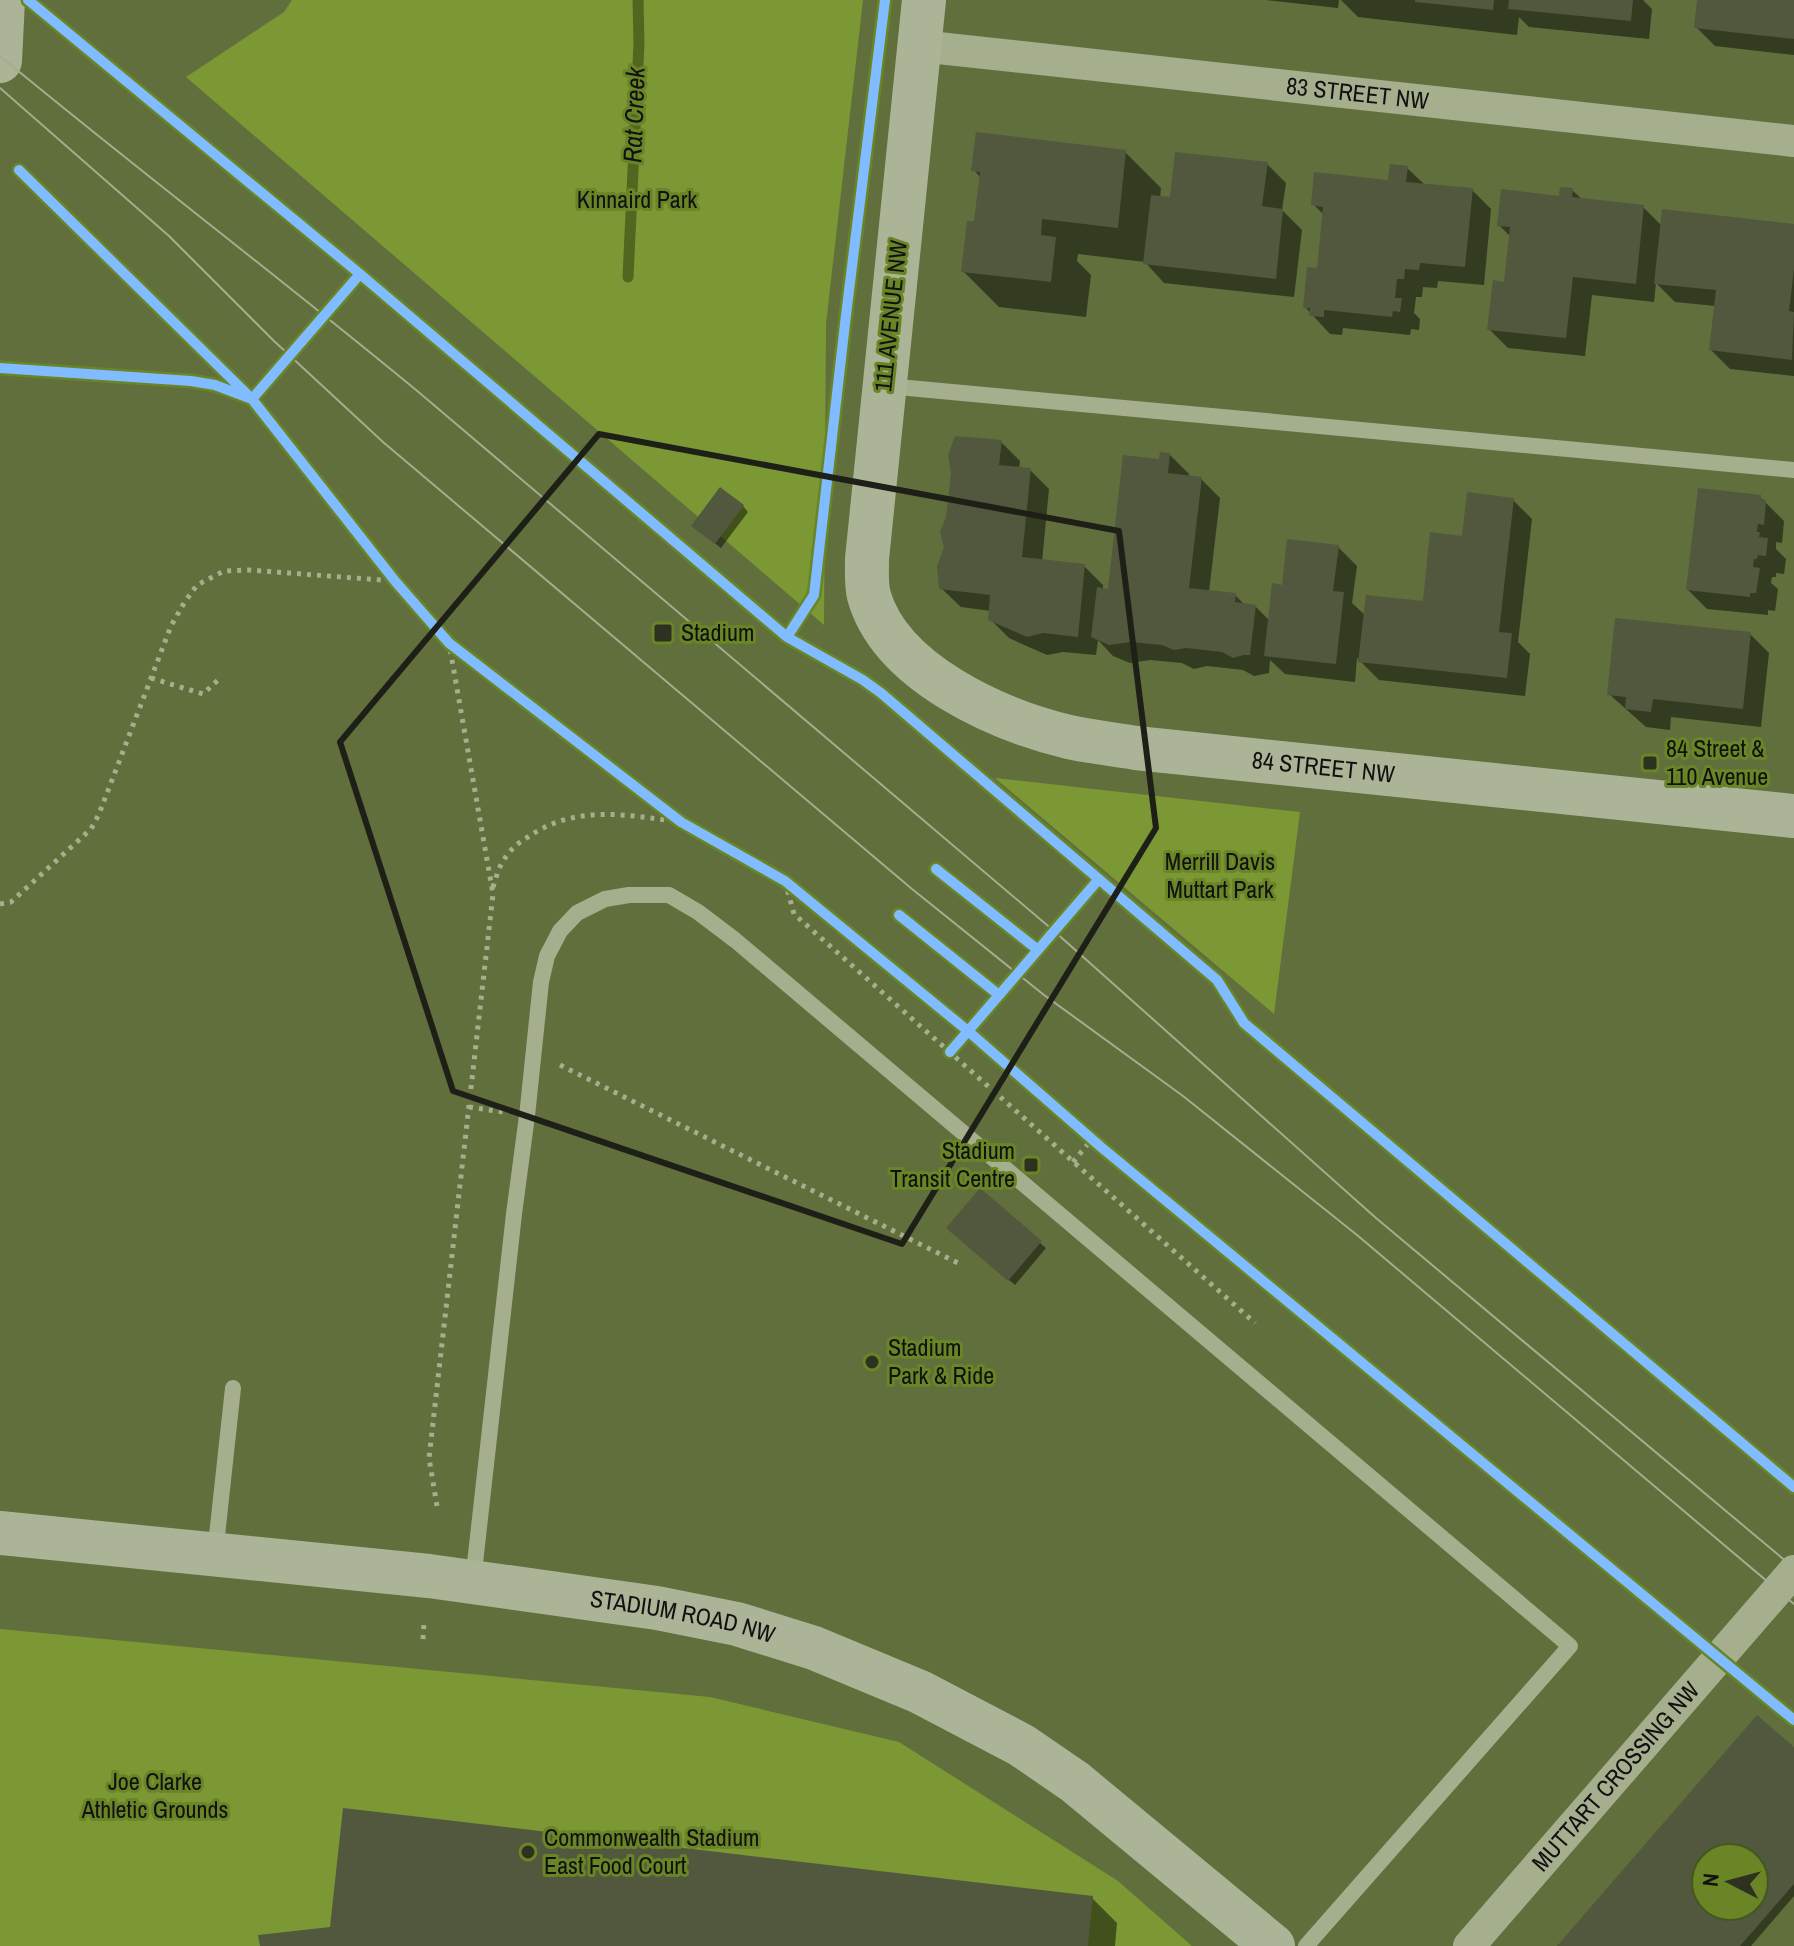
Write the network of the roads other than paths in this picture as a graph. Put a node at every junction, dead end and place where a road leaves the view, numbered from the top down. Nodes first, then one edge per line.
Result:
1 (3, 0) edge
2 (924, 0) edge
3 (920, 46) junction
4 (0, 61) edge
5 (1794, 141) edge
6 (884, 386) junction
7 (1794, 470) edge
8 (884, 630) joint
9 (1794, 816) edge
10 (233, 1388) dead end
11 (0, 1533) edge
12 (215, 1555) junction
13 (1794, 1571) edge
14 (473, 1582) junction
15 (1273, 1946) edge
16 (1306, 1946) edge
17 (1469, 1946) edge

1 - 4 street
2 - 3 street, 111 AVENUE NW
3 - 5 street, 83 STREET NW
3 - 6 street, 111 AVENUE NW
6 - 7 lane
6 - 8 street, 111 AVENUE NW
8 - 9 street, 84 STREET NW
10 - 12 lane
11 - 12 street, STADIUM ROAD NW
12 - 14 street, STADIUM ROAD NW
13 - 17 street, MUTTART CROSSING NW
14 - 15 street, STADIUM ROAD NW
14 - 16 lane

